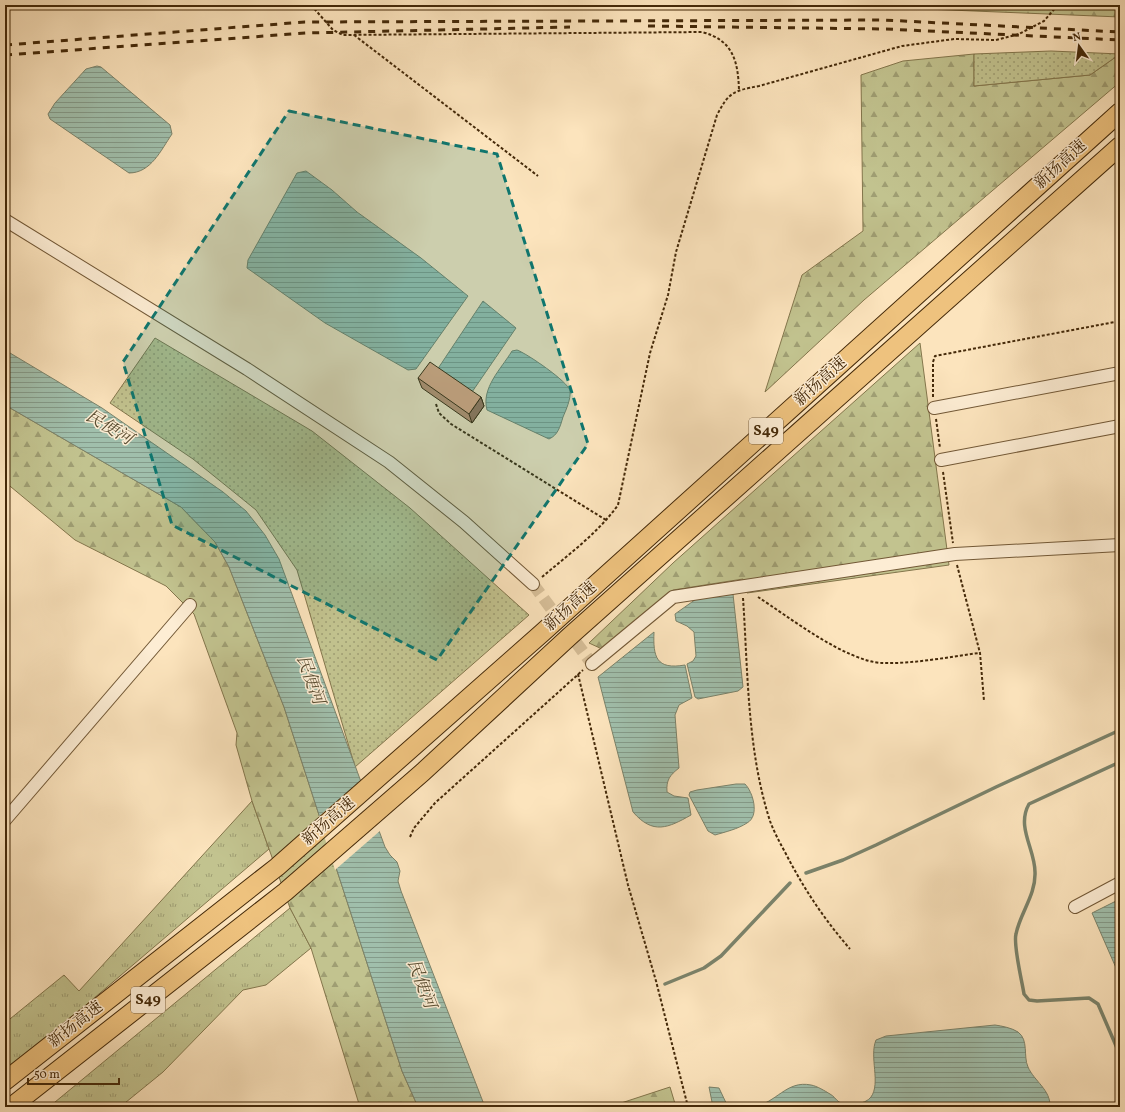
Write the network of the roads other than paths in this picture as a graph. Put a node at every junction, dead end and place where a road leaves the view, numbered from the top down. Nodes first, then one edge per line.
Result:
1 (1120, 112) edge
2 (1120, 146) edge
3 (5, 220) edge
4 (1120, 373) edge
5 (934, 408) dead end
6 (1120, 426) edge
7 (941, 460) dead end
8 (1120, 545) edge
9 (533, 584) tunnel mouth
10 (190, 606) dead end
11 (592, 664) road end
12 (5, 820) edge
13 (1120, 883) edge
14 (1075, 907) dead end
15 (5, 1081) edge
16 (11, 1107) edge

1 - 15 highway, 新扬高速 / S49
2 - 16 highway, 新扬高速 / S49
3 - 9 street
4 - 5 street
6 - 7 street
8 - 11 street
10 - 12 street
13 - 14 street

